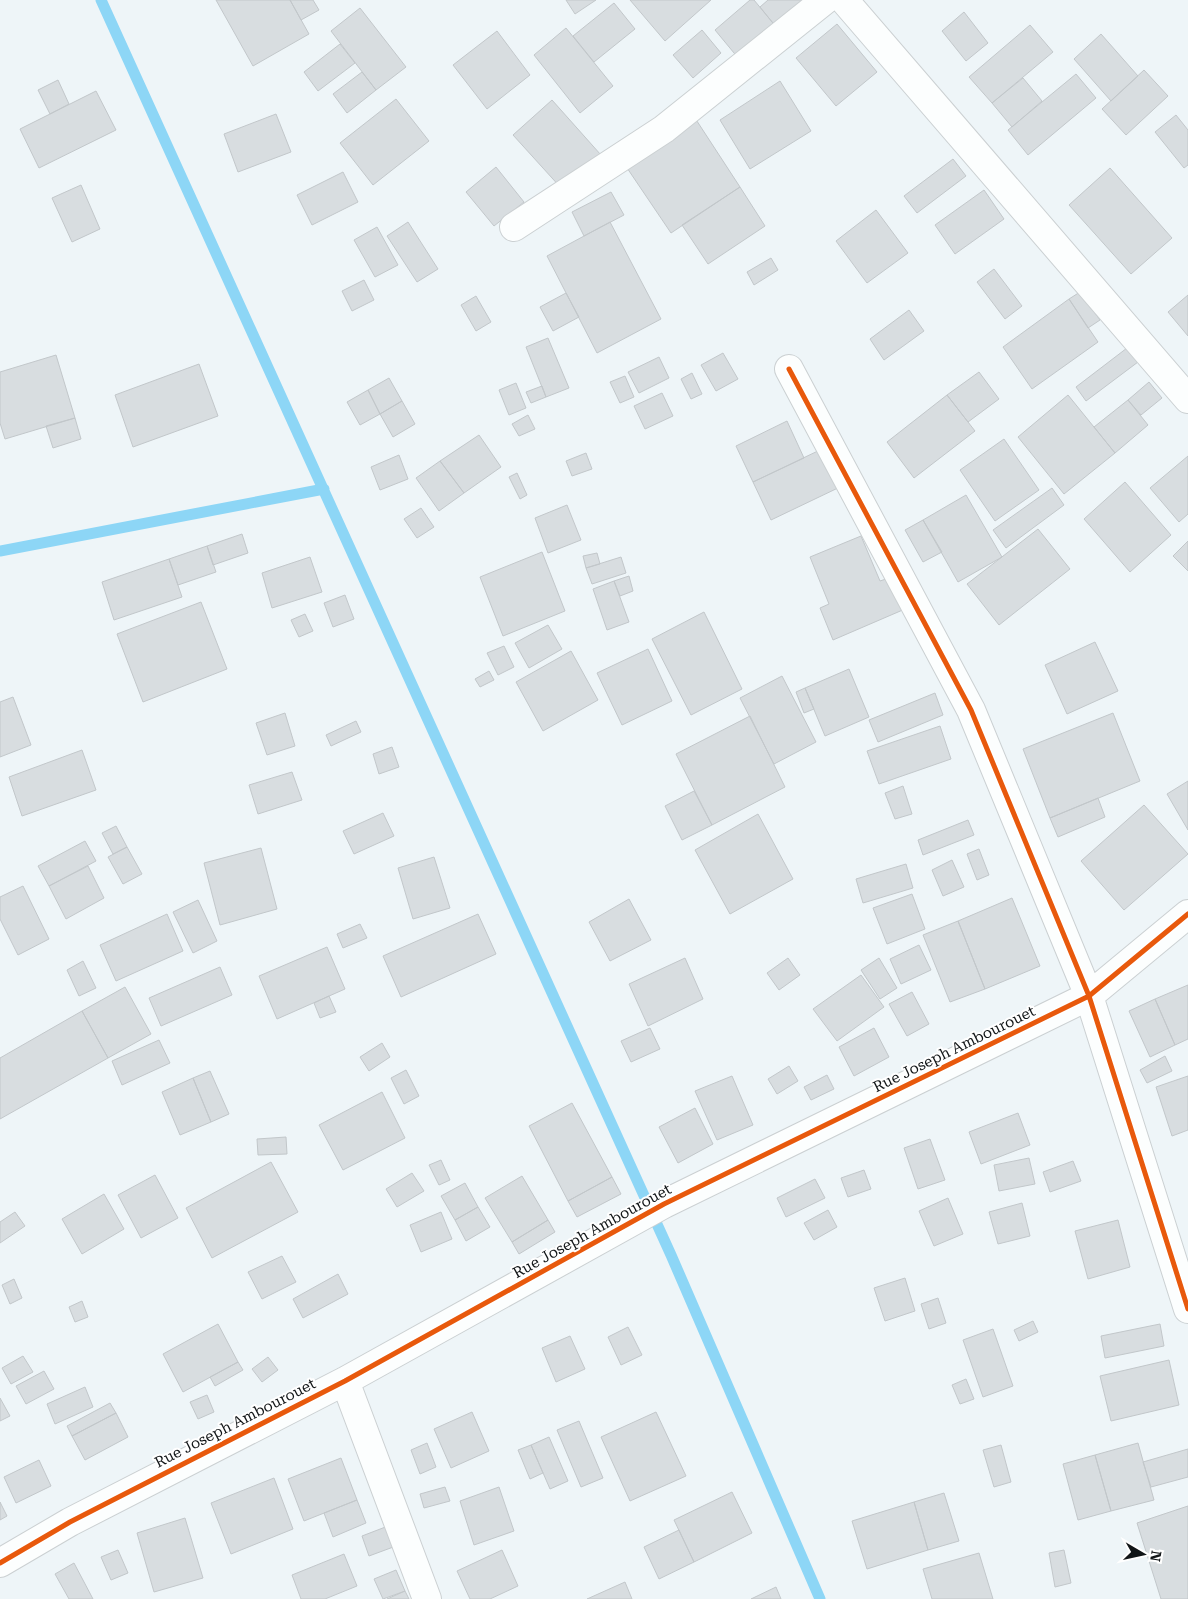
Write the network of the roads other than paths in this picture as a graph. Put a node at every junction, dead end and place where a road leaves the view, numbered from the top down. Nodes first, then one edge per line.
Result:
1 (825, 0) edge
2 (844, 0) edge
3 (514, 227) dead end
4 (789, 369) dead end
5 (1188, 399) edge
6 (1188, 914) edge
7 (1089, 996) junction
8 (1188, 1309) edge
9 (345, 1381) junction
10 (0, 1563) edge
11 (427, 1599) edge

1 - 3 street
2 - 5 street
4 - 7 street
6 - 7 street, Rue Joseph Ambourouet
7 - 8 street
7 - 9 street, Rue Joseph Ambourouet
9 - 10 street, Rue Joseph Ambourouet
9 - 11 street

